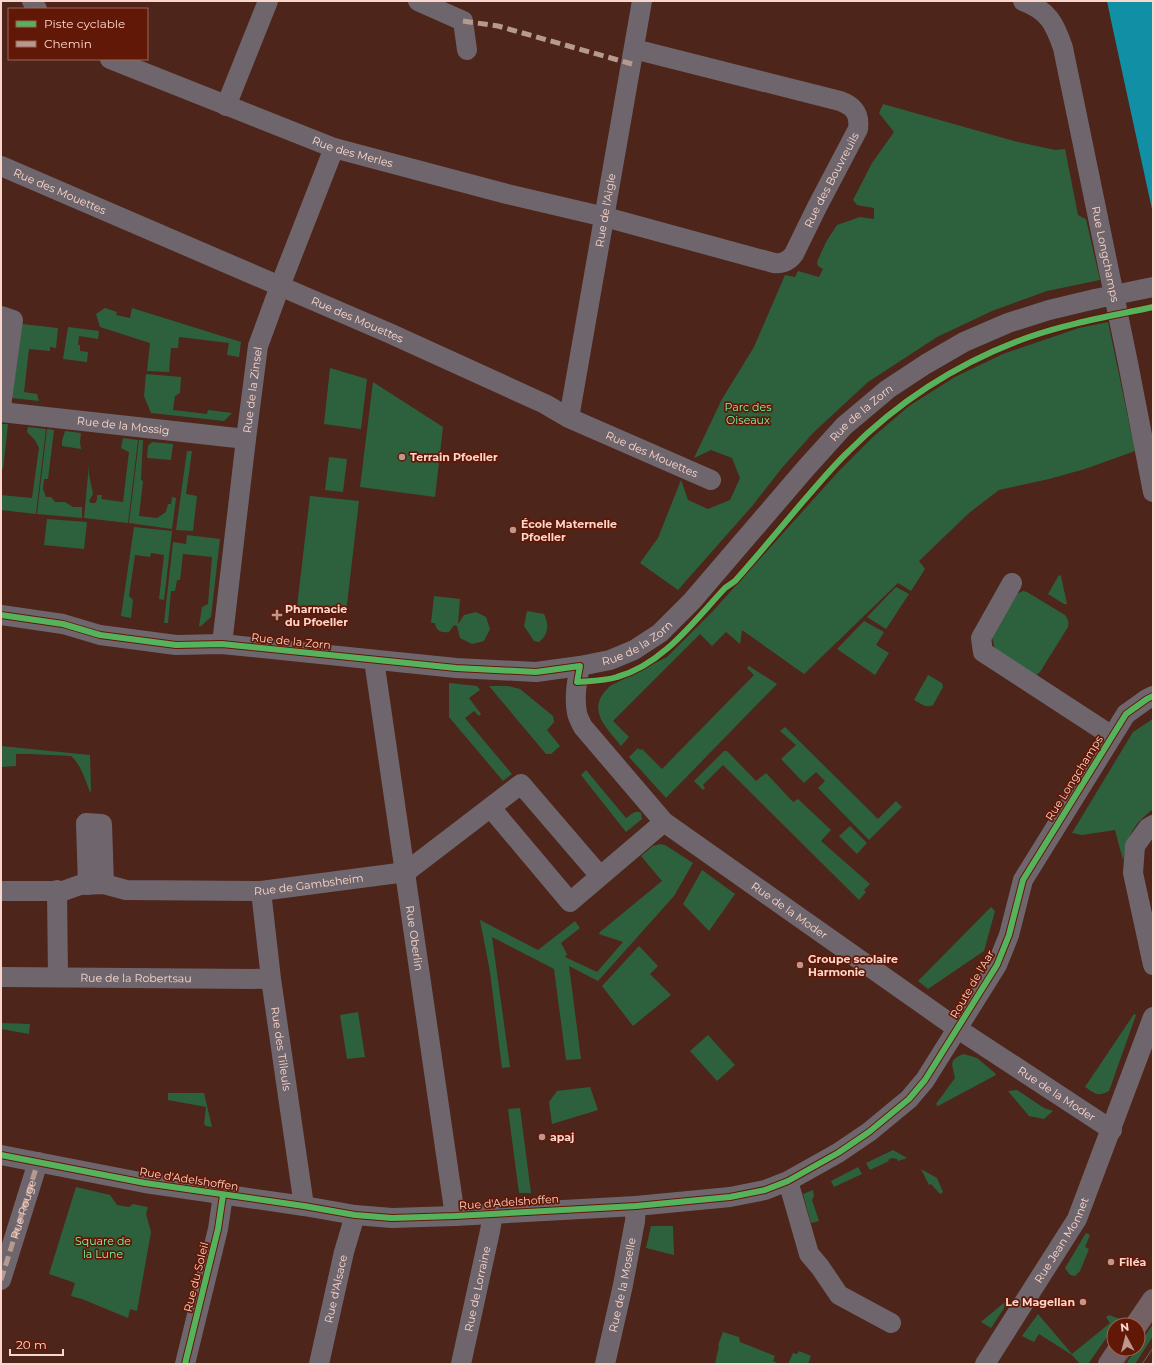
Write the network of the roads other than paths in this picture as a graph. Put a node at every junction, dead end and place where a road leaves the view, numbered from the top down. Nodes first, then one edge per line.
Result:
1 (268, 1) edge
2 (418, 1) edge
3 (642, 1) edge
4 (1023, 1) edge
5 (634, 49) junction
6 (467, 50) dead end
7 (112, 60) edge
8 (226, 106) junction
9 (334, 148) junction
10 (1, 166) edge
11 (605, 217) junction
12 (280, 286) junction
13 (1153, 287) edge
14 (1, 316) edge
15 (1, 407) edge
16 (1, 412) edge
17 (569, 418) junction
18 (246, 439) junction
19 (711, 480) dead end
20 (1153, 492) edge
21 (1012, 583) dead end
22 (1, 615) edge
23 (222, 644) junction
24 (374, 660) junction
25 (580, 666) junction
26 (1153, 696) edge
27 (1112, 736) junction
28 (491, 808) junction
29 (664, 822) junction
30 (1153, 825) edge
31 (406, 872) junction
32 (600, 876) junction
33 (1023, 880) joint
34 (57, 890) junction
35 (1, 891) edge
36 (261, 891) junction
37 (1153, 965) edge
38 (1, 977) edge
39 (58, 977) junction
40 (271, 980) junction
41 (1153, 1016) edge
42 (958, 1029) junction
43 (1112, 1130) junction
44 (1, 1155) edge
45 (38, 1162) junction
46 (788, 1181) junction
47 (223, 1195) junction
48 (304, 1206) junction
49 (636, 1206) junction
50 (493, 1213) junction
51 (355, 1215) junction
52 (455, 1216) junction
53 (1, 1280) edge
54 (1153, 1300) edge
55 (1141, 1317) edge
56 (892, 1322) dead end
57 (185, 1364) edge
58 (319, 1364) edge
59 (461, 1364) edge
60 (605, 1364) edge
61 (985, 1364) edge

1 - 8 street
2 - 6 street
3 - 5 street, Rue de l'Aigle
4 - 20 street, Rue Longchamps
5 - 11 street, Rue de l'Aigle
5 - 11 street, Rue des Bouvreuils
7 - 8 street, Rue des Merles
8 - 9 street, Rue des Merles
9 - 11 street, Rue des Merles
9 - 12 street, Rue de la Zinsel
10 - 12 street, Rue des Mouettes
11 - 17 street, Rue de l'Aigle
12 - 17 street, Rue des Mouettes
12 - 18 street, Rue de la Zinsel
13 - 25 street, Rue de la Zorn, bridge
14 - 15 street
16 - 18 street, Rue de la Mossig
17 - 19 street, Rue des Mouettes
18 - 23 street, Rue de la Zinsel
21 - 27 street, Rue Longchamps
22 - 23 street, Rue de la Zorn
23 - 24 street, Rue de la Zorn
24 - 25 street, Rue de la Zorn
24 - 31 street, Rue Oberlin
25 - 29 street, Rue de la Moder
26 - 27 street, Rue Longchamps
27 - 33 street, Rue Longchamps
28 - 31 street, Rue de Gambsheim
28 - 32 street, Rue de Gambsheim
28 - 32 street
29 - 32 street
29 - 42 street, Rue de la Moder
30 - 37 street
31 - 36 street, Rue de Gambsheim
31 - 52 street, Rue Oberlin
33 - 42 street, Route de l'Aar
34 - 35 street, Rue de Gambsheim
34 - 36 street, Rue de Gambsheim
34 - 39 street
36 - 40 street, Rue des Tilleuls
38 - 39 street, Rue de la Robertsau
39 - 40 street, Rue de la Robertsau
40 - 48 street, Rue des Tilleuls
41 - 43 street, Rue Jean Monnet
42 - 43 street, Rue de la Moder
42 - 46 street, Rue d'Adelshoffen
43 - 61 street, Rue Jean Monnet
44 - 45 street, Rue d'Adelshoffen
45 - 47 street, Rue d'Adelshoffen
45 - 53 street, Rue Rouge
46 - 49 street, Rue d'Adelshoffen
46 - 56 street
47 - 48 street, Rue d'Adelshoffen
47 - 57 street, Rue du Soleil
48 - 51 street, Rue d'Adelshoffen
49 - 50 street, Rue d'Adelshoffen
49 - 60 street, Rue de la Moselle
50 - 52 street, Rue d'Adelshoffen
50 - 59 street, Rue de Lorraine
51 - 52 street, Rue d'Adelshoffen
51 - 58 street, Rue d'Alsace
54 - 55 main road

